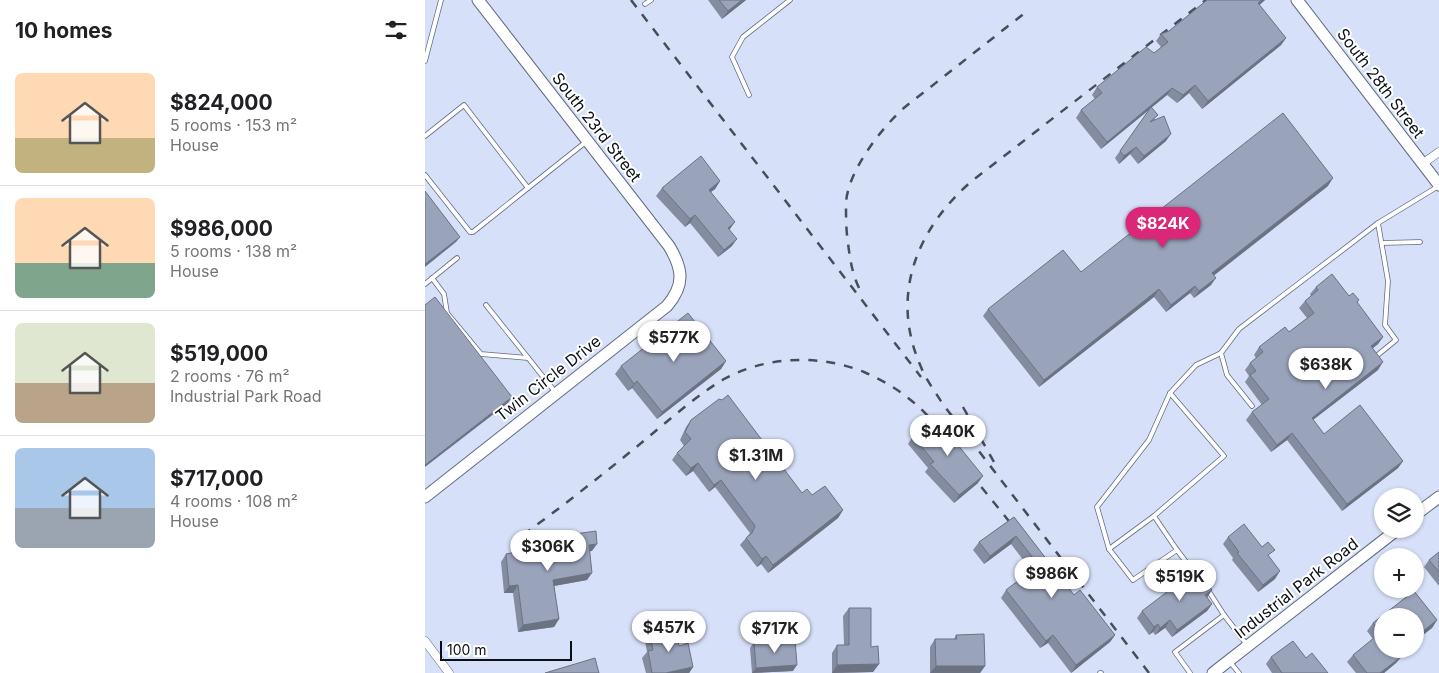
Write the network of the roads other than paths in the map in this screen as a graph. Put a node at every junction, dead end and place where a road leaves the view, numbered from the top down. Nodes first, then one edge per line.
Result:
1 (441, 0) edge
2 (478, 0) edge
3 (651, 0) edge
4 (790, 0) edge
5 (1297, 0) edge
6 (645, 4) dead end
7 (425, 62) edge
8 (749, 95) dead end
9 (425, 136) edge
10 (587, 141) junction
11 (1439, 152) edge
12 (1422, 164) junction
13 (425, 175) edge
14 (1439, 186) edge
15 (528, 188) junction
16 (1379, 223) junction
17 (1420, 242) dead end
18 (1382, 243) junction
19 (457, 258) dead end
20 (432, 278) junction
21 (680, 278) joint
22 (425, 284) edge
23 (486, 305) dead end
24 (1221, 353) junction
25 (529, 358) junction
26 (1374, 358) edge
27 (556, 393) junction
28 (1170, 393) junction
29 (1252, 406) dead end
30 (425, 497) edge
31 (1439, 497) edge
32 (1424, 508) edge
33 (1154, 516) junction
34 (1386, 538) edge
35 (1109, 549) junction
36 (1177, 550) junction
37 (1199, 579) edge
38 (1205, 586) edge
39 (1224, 615) junction
40 (425, 641) edge
41 (1247, 646) junction
42 (1229, 661) junction
43 (449, 673) edge
44 (1190, 673) edge
45 (1213, 673) edge
46 (1239, 673) edge

1 - 7 lane
2 - 10 street, South 23rd Street
3 - 6 lane
4 - 8 lane
5 - 12 street, South 28th Street
9 - 15 lane
10 - 15 lane
10 - 21 street, South 23rd Street
11 - 12 street
12 - 14 street, South 28th Street
13 - 15 lane
14 - 16 lane
16 - 18 lane
16 - 24 lane
17 - 18 lane
18 - 26 lane
19 - 20 lane
20 - 22 lane
20 - 25 lane
21 - 27 street, Twin Circle Drive
23 - 25 lane
24 - 28 lane
24 - 29 lane
25 - 27 lane
27 - 30 street, Twin Circle Drive
28 - 33 lane
28 - 35 lane
31 - 32 street
33 - 35 lane
33 - 36 lane
34 - 41 street, Industrial Park Road
35 - 36 lane
36 - 37 lane
38 - 39 lane
39 - 41 lane
39 - 44 lane
40 - 43 street
41 - 42 street, Industrial Park Road
42 - 45 street, Industrial Park Road
42 - 46 lane

